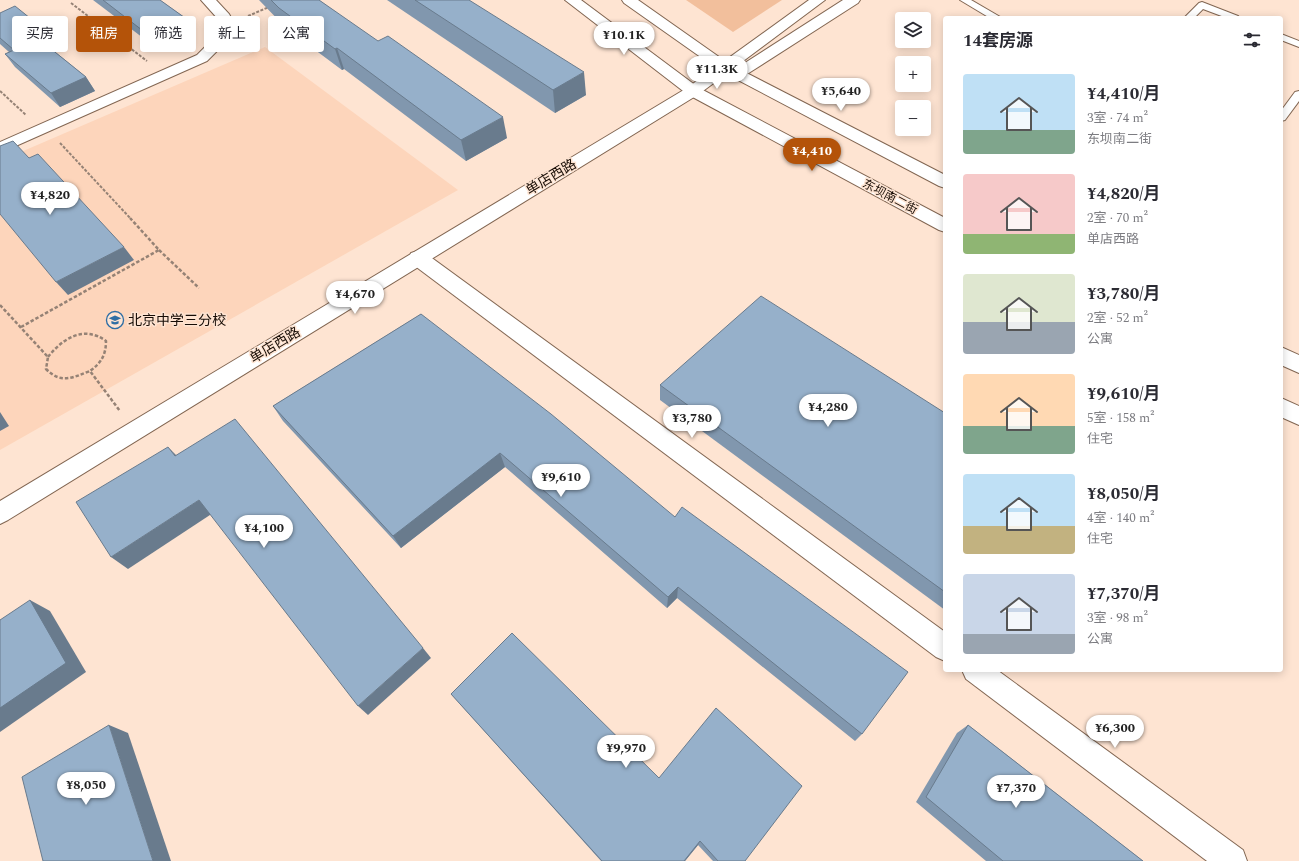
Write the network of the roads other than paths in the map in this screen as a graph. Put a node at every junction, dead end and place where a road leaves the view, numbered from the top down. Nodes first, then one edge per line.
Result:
1 (208, 0) edge
2 (572, 0) edge
3 (629, 0) edge
4 (818, 0) edge
5 (853, 0) edge
6 (964, 0) edge
7 (992, 16) edge
8 (1191, 16) edge
9 (1230, 16) edge
10 (1283, 38) edge
11 (1299, 44) edge
12 (731, 70) junction
13 (693, 91) junction
14 (1299, 94) edge
15 (1283, 115) edge
16 (0, 148) edge
17 (943, 181) edge
18 (943, 225) edge
19 (418, 258) junction
20 (1283, 357) edge
21 (1299, 365) edge
22 (1283, 407) edge
23 (1299, 416) edge
24 (0, 513) edge
25 (943, 647) edge
26 (978, 672) edge
27 (1232, 861) edge

1 - 16 street
2 - 13 street, 东坝南二街
3 - 12 street
4 - 12 street, 单店西路
5 - 12 street, 单店西路
6 - 7 lane
8 - 9 lane
10 - 11 lane
12 - 13 street, 单店西路
12 - 17 street
13 - 18 street, 东坝南二街
13 - 19 street, 单店西路
14 - 15 lane
19 - 24 street, 单店西路
19 - 25 street
20 - 21 street
22 - 23 street
26 - 27 street

